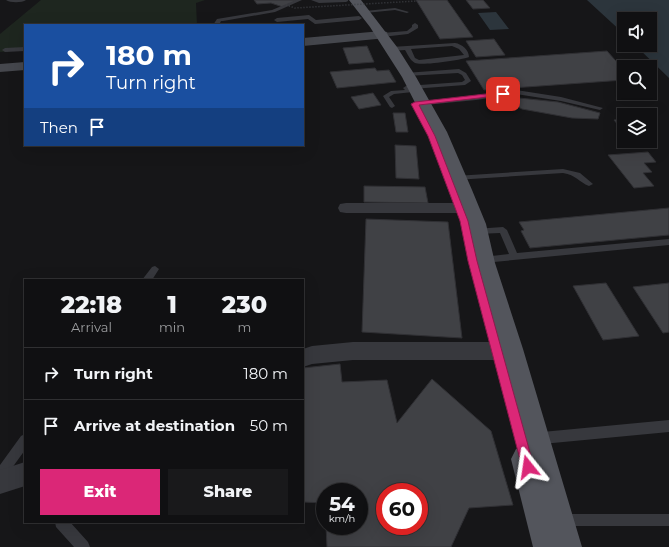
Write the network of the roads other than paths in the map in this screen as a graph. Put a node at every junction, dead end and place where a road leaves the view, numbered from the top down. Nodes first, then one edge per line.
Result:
1 (8, 0) edge
2 (24, 0) edge
3 (300, 0) edge
4 (313, 0) edge
5 (349, 0) edge
6 (407, 12) dead end
7 (362, 15) junction
8 (277, 20) dead end
9 (217, 24) edge
10 (415, 25) dead end
11 (377, 35) junction
12 (304, 42) edge
13 (407, 48) junction
14 (24, 49) edge
15 (391, 49) junction
16 (6, 50) dead end
17 (24, 66) edge
18 (0, 68) edge
19 (413, 91) junction
20 (392, 106) dead end
21 (600, 108) dead end
22 (454, 178) junction
23 (589, 184) dead end
24 (346, 208) dead end
25 (464, 208) junction
26 (477, 231) junction
27 (669, 242) edge
28 (514, 257) junction
29 (478, 260) junction
30 (155, 269) dead end
31 (148, 279) edge
32 (505, 351) junction
33 (304, 358) edge
34 (669, 426) edge
35 (528, 439) junction
36 (24, 441) edge
37 (24, 474) edge
38 (0, 475) edge
39 (0, 482) edge
40 (669, 520) edge
41 (62, 523) edge
42 (554, 534) edge
43 (83, 547) edge

1 - 2 lane
3 - 9 lane
4 - 5 lane
5 - 7 main road
6 - 7 lane
7 - 8 lane
7 - 11 main road
10 - 11 lane
11 - 12 street
11 - 15 main road
11 - 19 main road
13 - 13 lane
13 - 15 lane
14 - 16 lane
15 - 19 main road
17 - 18 street
19 - 19 lane
19 - 20 lane
19 - 21 lane
19 - 22 main road
22 - 23 lane
22 - 25 main road
24 - 25 street
25 - 26 main road
25 - 29 main road
26 - 28 lane
26 - 29 main road
27 - 28 lane
28 - 29 lane
29 - 32 main road
30 - 31 lane
32 - 33 street
32 - 35 main road
34 - 35 lane
35 - 42 main road
36 - 38 lane
37 - 39 street
40 - 42 lane
41 - 43 lane

